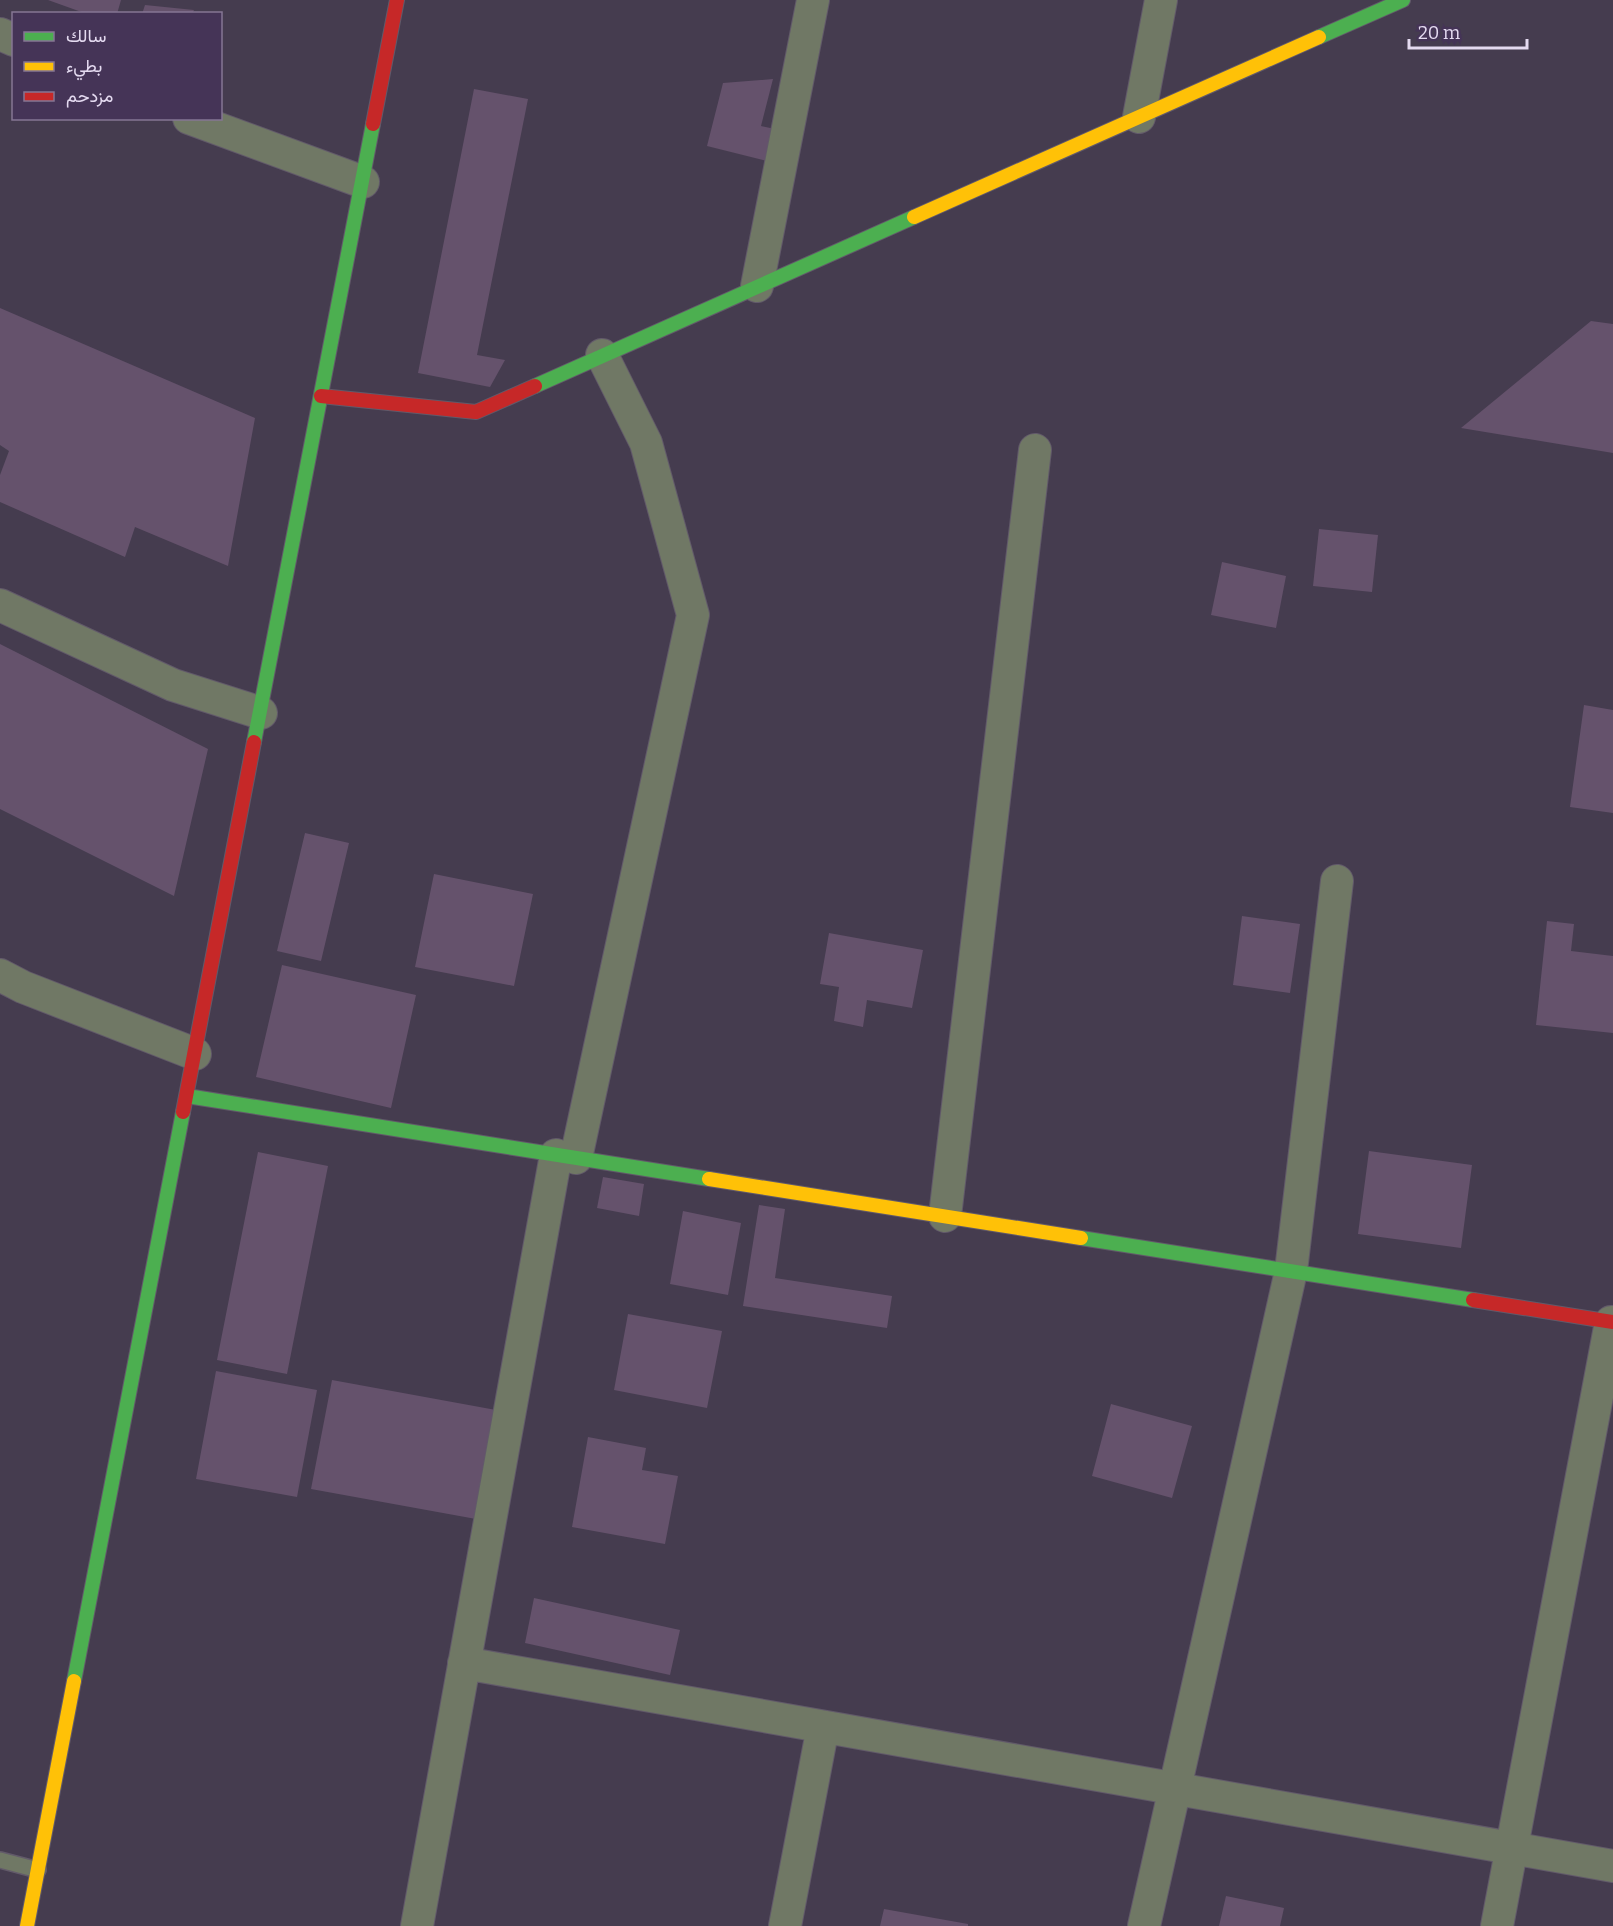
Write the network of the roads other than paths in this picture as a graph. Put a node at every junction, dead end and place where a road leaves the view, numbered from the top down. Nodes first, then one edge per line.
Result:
1 (397, 0) edge
2 (813, 0) edge
3 (1161, 0) edge
4 (1403, 0) edge
5 (1138, 117) junction
6 (194, 120) edge
7 (363, 182) junction
8 (757, 286) junction
9 (602, 355) junction
10 (321, 396) junction
11 (1035, 450) dead end
12 (0, 605) edge
13 (261, 713) junction
14 (1337, 881) dead end
15 (0, 975) edge
16 (195, 1054) junction
17 (187, 1096) junction
18 (566, 1156) junction
19 (945, 1216) junction
20 (1291, 1271) junction
21 (1612, 1322) edge
22 (464, 1664) junction
23 (823, 1727) junction
24 (1174, 1789) junction
25 (1511, 1849) junction
26 (0, 1860) edge
27 (1613, 1866) edge
28 (38, 1870) junction
29 (27, 1926) edge
30 (417, 1926) edge
31 (785, 1926) edge
32 (1144, 1926) edge
33 (1497, 1926) edge

1 - 7 street
2 - 8 street
3 - 5 street
4 - 5 street
5 - 8 street
6 - 7 street
7 - 10 street
8 - 9 street
9 - 10 street
9 - 18 street
10 - 13 street
11 - 19 street
12 - 13 street
13 - 16 street
14 - 20 street
15 - 16 street
16 - 17 street
17 - 18 street
17 - 28 street
18 - 19 street
18 - 22 street
19 - 20 street
20 - 21 street
20 - 24 street
21 - 25 street
22 - 23 street
22 - 30 street
23 - 24 street
23 - 31 street
24 - 25 street
24 - 32 street
25 - 27 street
25 - 33 street
26 - 28 lane
28 - 29 street

